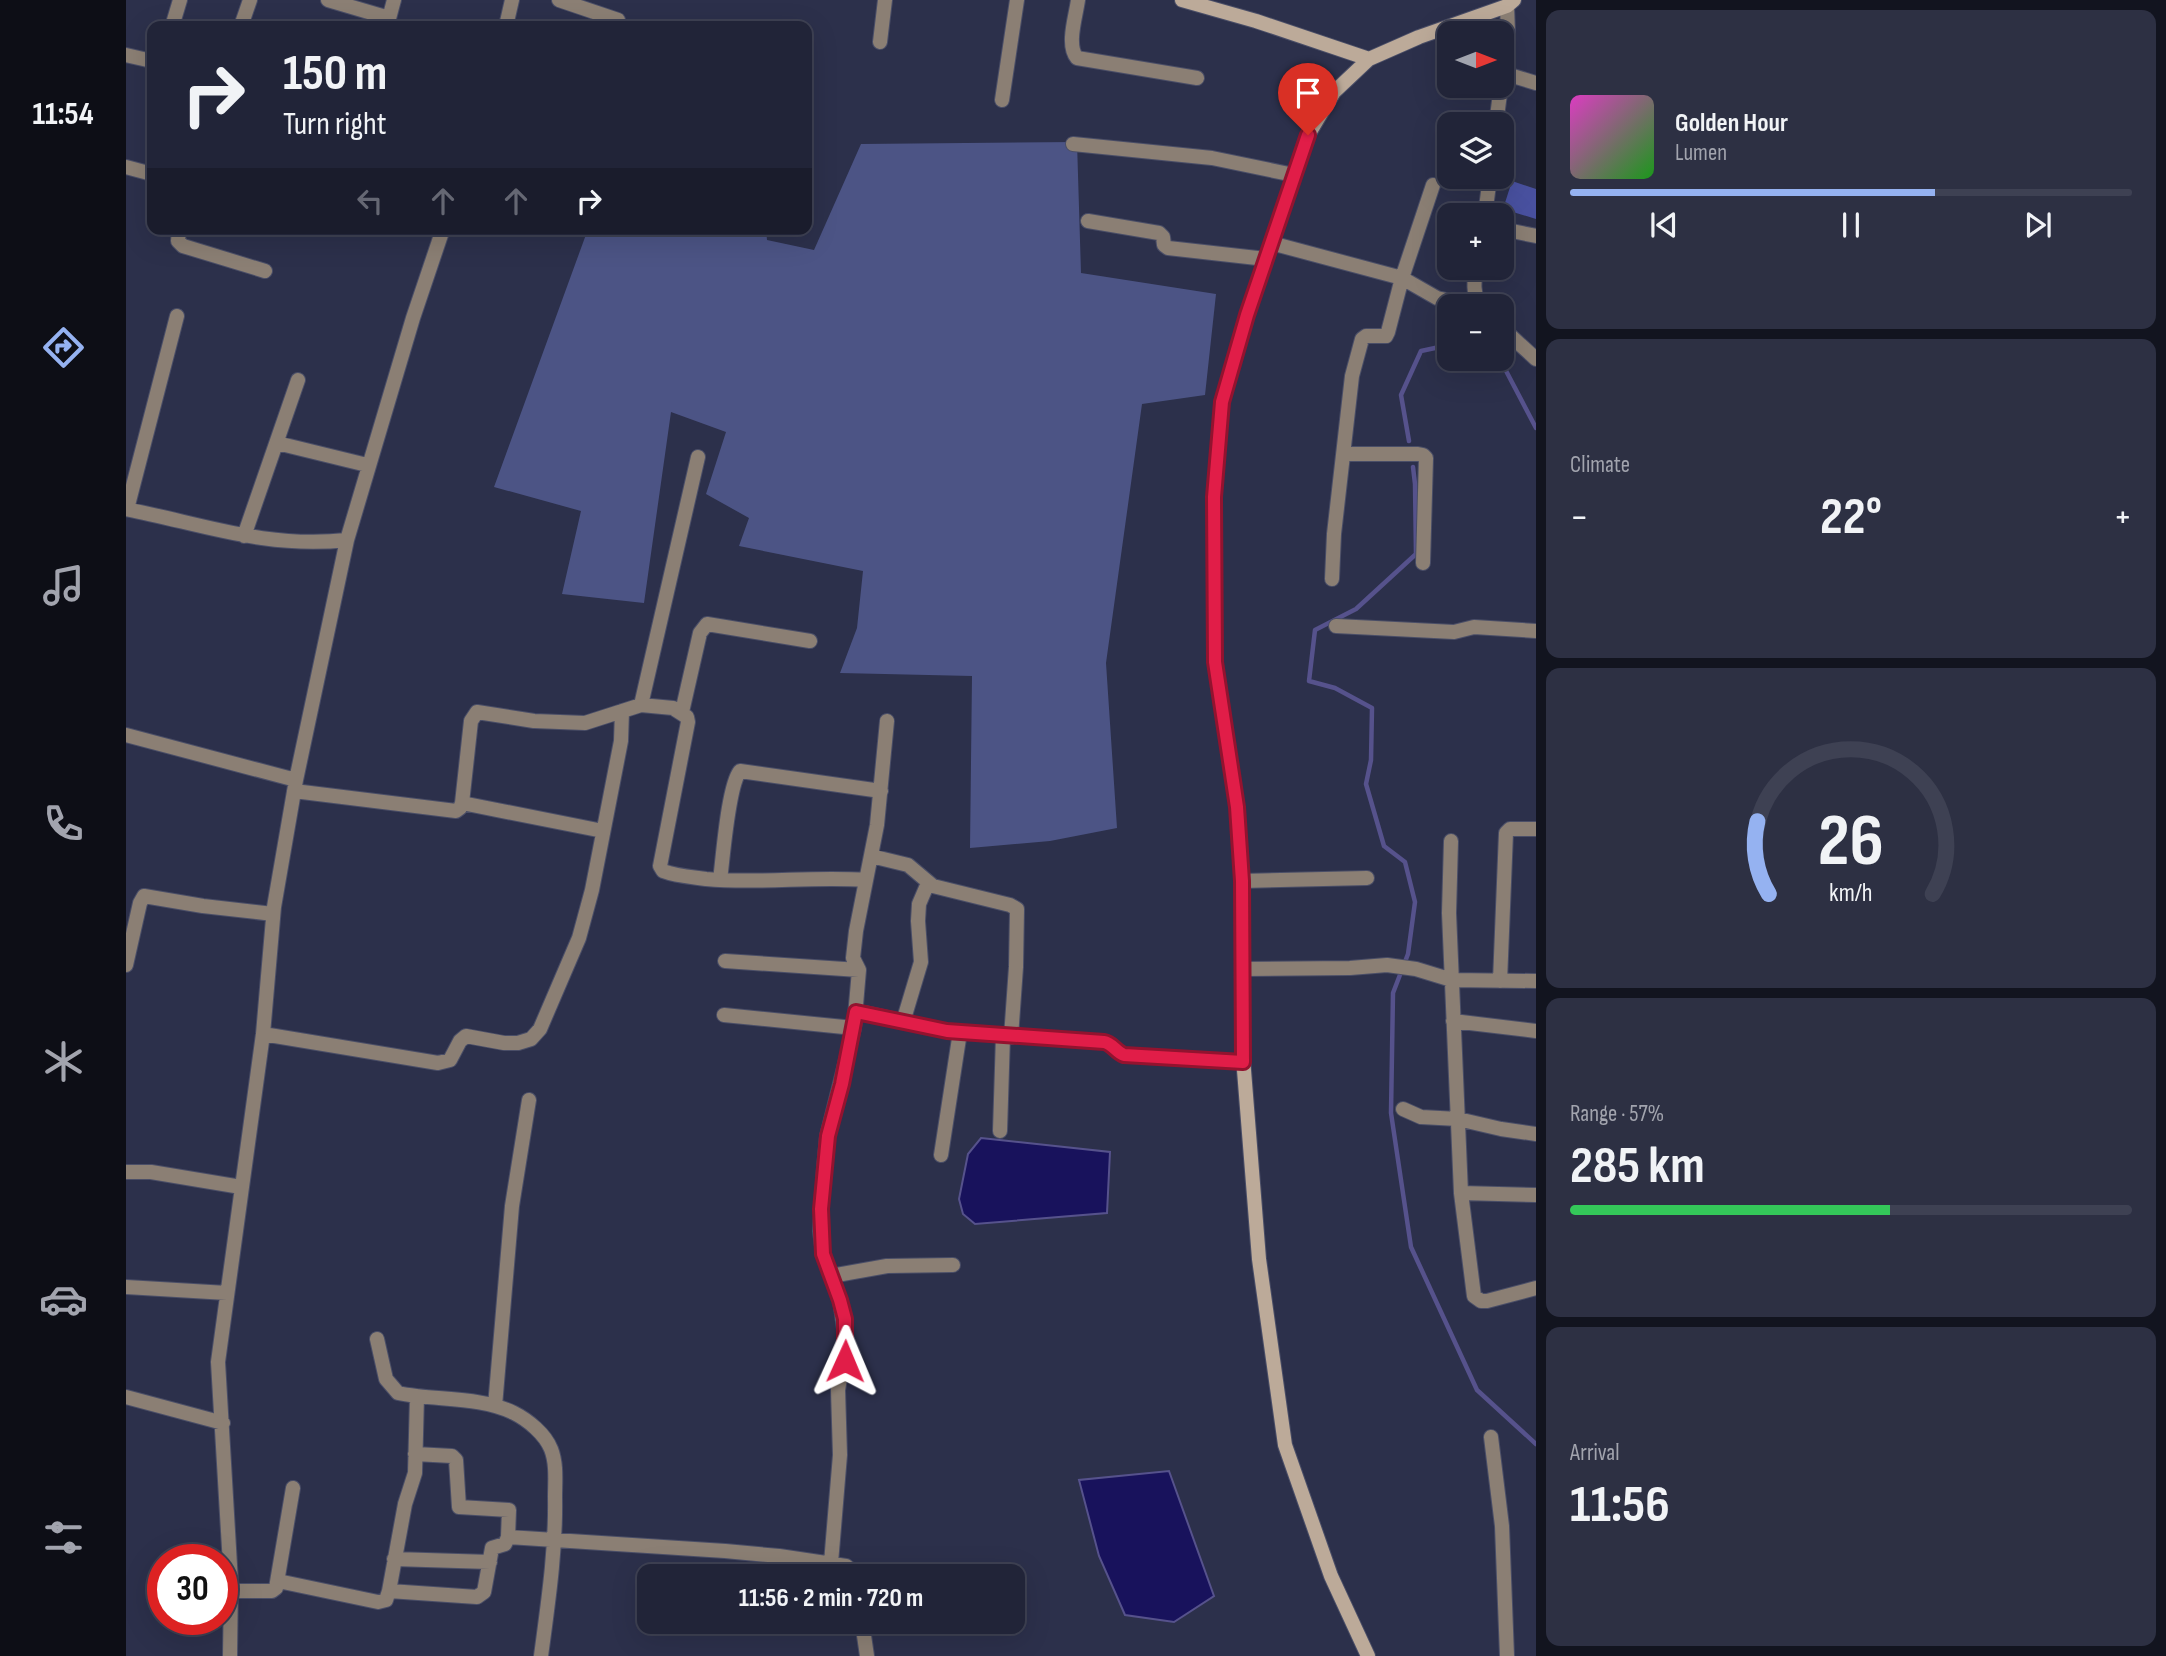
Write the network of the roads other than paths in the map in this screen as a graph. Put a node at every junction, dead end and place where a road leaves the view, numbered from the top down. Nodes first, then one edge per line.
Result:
1 (180, 0) edge
2 (250, 0) edge
3 (328, 0) edge
4 (394, 0) edge
5 (512, 0) edge
6 (559, 0) edge
7 (885, 0) edge
8 (1017, 0) edge
9 (1078, 0) edge
10 (1182, 0) edge
11 (1510, 3) edge
12 (174, 20) dead end
13 (618, 20) dead end
14 (243, 21) edge
15 (385, 21) edge
16 (388, 21) edge
17 (507, 21) edge
18 (1509, 21) edge
19 (880, 42) dead end
20 (126, 55) edge
21 (1369, 59) junction
22 (147, 60) edge
23 (1197, 78) dead end
24 (1514, 82) edge
25 (1536, 83) edge
26 (1002, 100) dead end
27 (1073, 144) dead end
28 (126, 167) edge
29 (147, 173) edge
30 (1294, 175) junction
31 (1433, 185) dead end
32 (1088, 222) dead end
33 (1514, 231) edge
34 (178, 235) edge
35 (441, 235) edge
36 (1536, 236) edge
37 (1271, 243) junction
38 (1266, 259) junction
39 (265, 271) dead end
40 (1402, 278) junction
41 (1437, 298) edge
42 (177, 316) dead end
43 (1514, 339) edge
44 (1536, 359) edge
45 (298, 380) dead end
46 (277, 443) junction
47 (1345, 454) junction
48 (698, 457) dead end
49 (367, 466) junction
50 (127, 509) edge
51 (244, 536) junction
52 (347, 540) junction
53 (1423, 563) dead end
54 (1332, 579) dead end
55 (1336, 626) dead end
56 (1536, 631) edge
57 (810, 641) dead end
58 (641, 705) junction
59 (622, 711) junction
60 (682, 712) junction
61 (887, 721) dead end
62 (126, 735) edge
63 (295, 785) junction
64 (881, 791) junction
65 (462, 803) junction
66 (1536, 829) edge
67 (603, 831) junction
68 (1451, 841) dead end
69 (872, 856) junction
70 (1367, 878) dead end
71 (720, 880) junction
72 (866, 880) junction
73 (1242, 881) junction
74 (928, 883) junction
75 (273, 914) junction
76 (724, 961) dead end
77 (126, 965) edge
78 (1242, 969) junction
79 (859, 970) junction
80 (1452, 980) junction
81 (1500, 981) junction
82 (1536, 981) edge
83 (856, 1012) junction
84 (724, 1015) dead end
85 (1453, 1021) junction
86 (904, 1022) junction
87 (854, 1028) junction
88 (1536, 1031) edge
89 (960, 1032) junction
90 (262, 1034) junction
91 (1007, 1036) junction
92 (1243, 1062) junction
93 (529, 1100) dead end
94 (1403, 1109) dead end
95 (1458, 1119) junction
96 (1000, 1131) dead end
97 (1536, 1134) edge
98 (941, 1155) dead end
99 (126, 1172) edge
100 (241, 1187) junction
101 (1461, 1193) junction
102 (1536, 1195) edge
103 (953, 1265) dead end
104 (831, 1276) junction
105 (126, 1287) edge
106 (1536, 1287) edge
107 (227, 1293) junction
108 (377, 1339) dead end
109 (416, 1396) junction
110 (126, 1397) edge
111 (495, 1406) junction
112 (223, 1423) junction
113 (1491, 1437) dead end
114 (415, 1454) junction
115 (293, 1488) dead end
116 (509, 1537) junction
117 (556, 1541) junction
118 (229, 1544) edge
119 (394, 1559) junction
120 (490, 1562) junction
121 (831, 1563) junction
122 (836, 1564) edge
123 (278, 1581) junction
124 (238, 1591) edge
125 (389, 1591) junction
126 (864, 1634) edge
127 (230, 1635) edge
128 (230, 1656) edge
129 (541, 1656) edge
130 (867, 1656) edge
131 (1366, 1656) edge
132 (1507, 1656) edge

1 - 12 street
2 - 14 street
3 - 15 street
4 - 16 street
5 - 17 street
6 - 13 street
7 - 19 street
8 - 26 street
9 - 23 street
10 - 21 street
11 - 18 street
11 - 21 street
20 - 22 street
21 - 30 street
24 - 25 street
27 - 30 street
28 - 29 street
30 - 37 street
31 - 40 street
32 - 38 street
33 - 36 street
34 - 39 street
35 - 49 street
37 - 38 street
37 - 40 street
38 - 73 street
40 - 41 street
40 - 47 street
42 - 50 street
43 - 44 street
45 - 46 street
46 - 49 street
46 - 51 street
47 - 53 street
47 - 54 street
48 - 58 street
49 - 52 street
50 - 51 street
51 - 52 street
52 - 63 street
55 - 56 street
57 - 60 street
58 - 59 street
58 - 60 street
59 - 65 street
59 - 67 street
60 - 71 street
61 - 64 street
62 - 63 street
63 - 65 street
63 - 75 street
64 - 69 street
64 - 71 street
65 - 67 street
66 - 81 street
67 - 90 street
68 - 80 street
69 - 72 street
69 - 74 street
70 - 73 street
71 - 72 street
72 - 79 street
73 - 78 street
74 - 86 street
74 - 91 street
75 - 77 street
75 - 90 street
76 - 79 street
78 - 80 street
78 - 92 street
79 - 83 street
80 - 81 street
80 - 85 street
81 - 82 street
83 - 86 street
83 - 87 street
84 - 87 street
85 - 88 street
85 - 95 street
86 - 89 street
87 - 104 street
89 - 91 street
89 - 98 street
90 - 100 street
91 - 92 street
91 - 96 street
92 - 131 street
93 - 111 street
94 - 95 street
95 - 97 street
95 - 101 street
99 - 100 street
100 - 107 street
101 - 102 street
101 - 106 street
103 - 104 street
104 - 121 street
105 - 107 street
107 - 112 street
108 - 109 street
109 - 111 street
109 - 114 street
110 - 112 street
111 - 117 street
112 - 118 street
113 - 132 street
114 - 116 street
114 - 119 street
115 - 123 street
116 - 117 street
116 - 120 street
117 - 121 street
117 - 129 street
119 - 120 street
119 - 125 street
120 - 125 street
121 - 122 street
123 - 124 street
123 - 125 street
126 - 130 street
127 - 128 street

